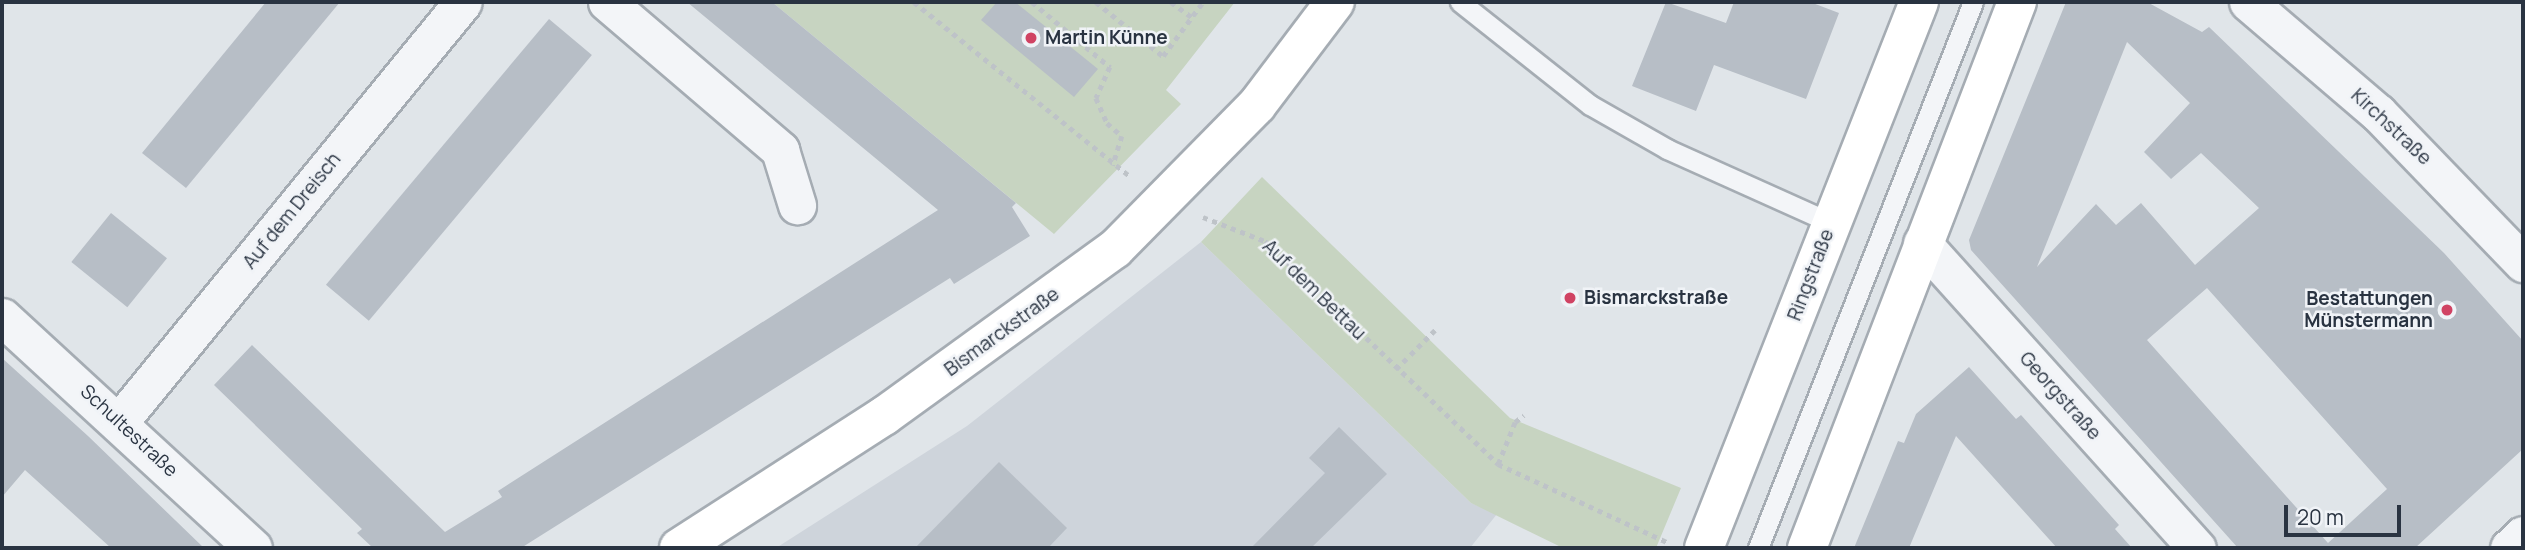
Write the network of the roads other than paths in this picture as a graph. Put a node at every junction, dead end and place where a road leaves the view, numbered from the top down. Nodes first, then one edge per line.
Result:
1 (463, 2) edge
2 (607, 2) edge
3 (1335, 2) edge
4 (1460, 2) edge
5 (1919, 2) edge
6 (1973, 2) edge
7 (2017, 2) edge
8 (2248, 2) edge
9 (797, 205) dead end
10 (1832, 223) junction
11 (1922, 243) junction
12 (2523, 263) edge
13 (2, 317) edge
14 (120, 421) junction
15 (2523, 535) edge
16 (253, 548) edge
17 (679, 548) edge
18 (1704, 548) edge
19 (1758, 548) edge
20 (1807, 548) edge
21 (2197, 548) edge
22 (2510, 548) edge

1 - 14 street, Auf dem Dreisch
2 - 9 street
3 - 17 main road, Bismarckstraße
4 - 10 lane
5 - 10 main road, Ringstraße
6 - 19 lane
7 - 11 main road
8 - 12 street, Kirchstraße
10 - 18 main road, Ringstraße
11 - 20 main road
11 - 21 street, Georgstraße
13 - 14 street, Schultestraße
14 - 16 street, Schultestraße
15 - 22 street

